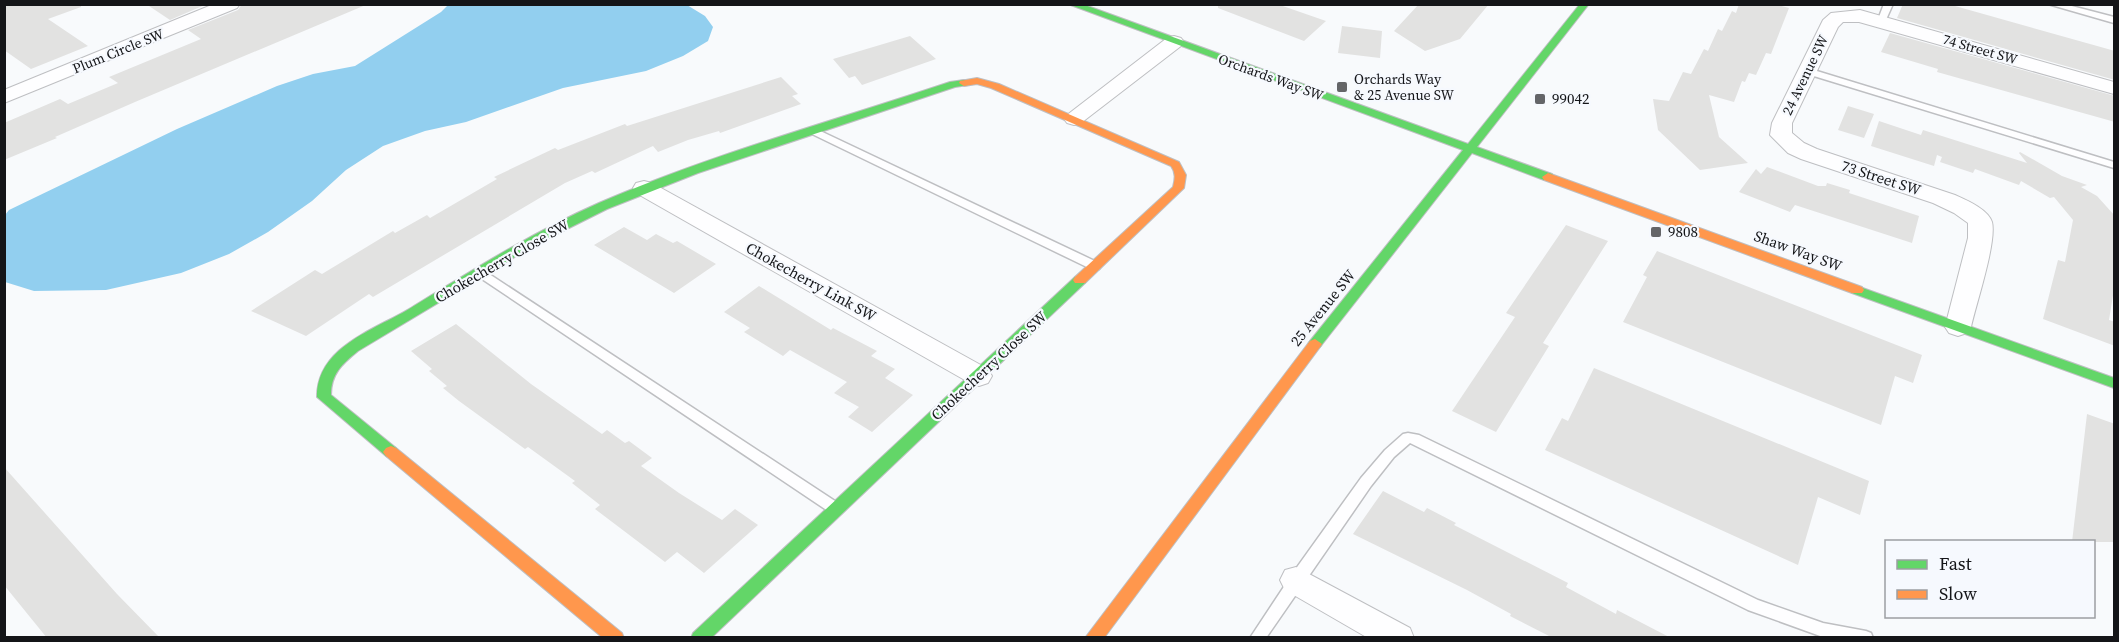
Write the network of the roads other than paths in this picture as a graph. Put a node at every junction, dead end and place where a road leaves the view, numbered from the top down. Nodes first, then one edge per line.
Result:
1 (231, 4) edge
2 (1072, 4) edge
3 (1585, 4) edge
4 (2052, 4) edge
5 (1885, 13) edge
6 (1845, 15) joint
7 (2115, 21) edge
8 (1173, 42) junction
9 (1808, 71) junction
10 (2115, 88) edge
11 (4, 97) edge
12 (1074, 119) junction
13 (814, 131) junction
14 (1788, 142) joint
15 (1470, 150) junction
16 (2115, 165) edge
17 (644, 189) junction
18 (1095, 266) junction
19 (480, 272) junction
20 (1959, 327) junction
21 (979, 376) junction
22 (2115, 383) edge
23 (836, 509) junction
24 (1296, 579) junction
25 (616, 638) edge
26 (699, 638) edge
27 (1093, 638) edge
28 (1257, 638) edge
29 (1398, 638) edge
30 (1866, 638) edge

1 - 11 street, Plum Circle SW
2 - 8 street, Orchards Way SW
3 - 15 street, 25 Avenue SW
4 - 7 lane
5 - 6 street, 74 Street SW
5 - 10 street, 74 Street SW
6 - 9 street, 24 Avenue SW
8 - 12 street
8 - 15 street, Orchards Way SW
9 - 14 street, 24 Avenue SW
9 - 16 lane
12 - 13 street, Chokecherry Close SW
12 - 18 street, Chokecherry Close SW
13 - 17 street, Chokecherry Close SW
13 - 18 lane
14 - 20 street, 73 Street SW
15 - 20 street, Shaw Way SW
15 - 27 street, 25 Avenue SW
17 - 19 street, Chokecherry Close SW
17 - 21 street, Chokecherry Link SW
18 - 21 street, Chokecherry Close SW
19 - 23 lane
19 - 25 street, Chokecherry Close SW
20 - 22 street, Shaw Way SW
21 - 23 street, Chokecherry Close SW
23 - 26 street, Chokecherry Close SW
24 - 28 lane
24 - 29 street
24 - 30 lane

